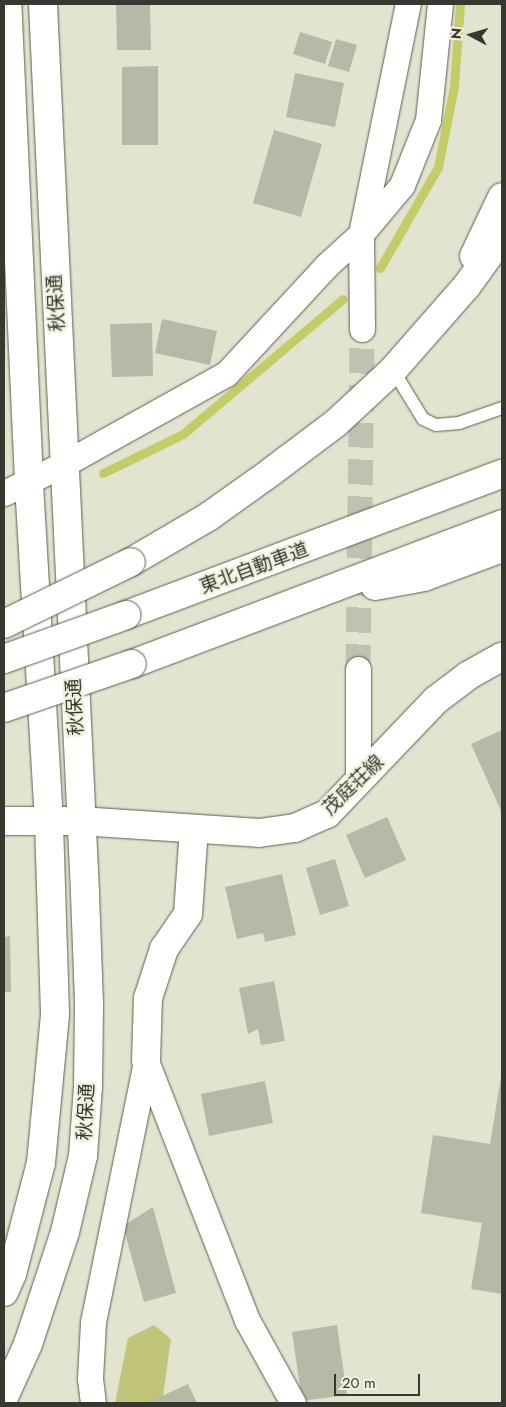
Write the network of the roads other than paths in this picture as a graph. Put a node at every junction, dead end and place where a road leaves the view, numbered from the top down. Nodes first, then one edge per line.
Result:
1 (7, 4) edge
2 (43, 4) edge
3 (408, 4) edge
4 (440, 4) edge
5 (502, 197) edge
6 (361, 234) junction
7 (502, 237) edge
8 (432, 325) junction
9 (362, 329) tunnel mouth
10 (393, 370) junction
11 (502, 408) edge
12 (64, 464) junction
13 (502, 474) edge
14 (29, 481) junction
15 (4, 493) edge
16 (502, 524) edge
17 (502, 548) edge
18 (313, 596) junction
19 (4, 624) edge
20 (502, 657) edge
21 (4, 659) edge
22 (358, 669) tunnel mouth
23 (4, 708) edge
24 (358, 782) junction
25 (4, 821) edge
26 (48, 821) junction
27 (80, 821) junction
28 (194, 829) junction
29 (146, 1061) junction
30 (4, 1292) edge
31 (4, 1397) edge
32 (93, 1403) edge
33 (293, 1403) edge

1 - 14 main road, 秋保通
2 - 12 main road, 秋保通
3 - 6 street
4 - 6 street
5 - 8 main road
6 - 9 street
6 - 12 street
7 - 8 main road
8 - 10 main road
10 - 11 lane
10 - 19 main road, bridge
12 - 14 street
12 - 27 main road, 秋保通
13 - 21 main road, 東北自動車道, bridge
14 - 15 street
14 - 26 main road, 秋保通
16 - 18 main road
17 - 18 main road
18 - 23 main road, bridge
20 - 24 main road, 茂庭荘線
22 - 24 street
24 - 28 main road, 茂庭荘線
25 - 26 main road, 茂庭荘線
26 - 27 main road, 茂庭荘線
26 - 30 main road, 秋保通
27 - 28 main road, 茂庭荘線
27 - 31 main road, 秋保通
28 - 29 main road
29 - 32 street
29 - 33 street

